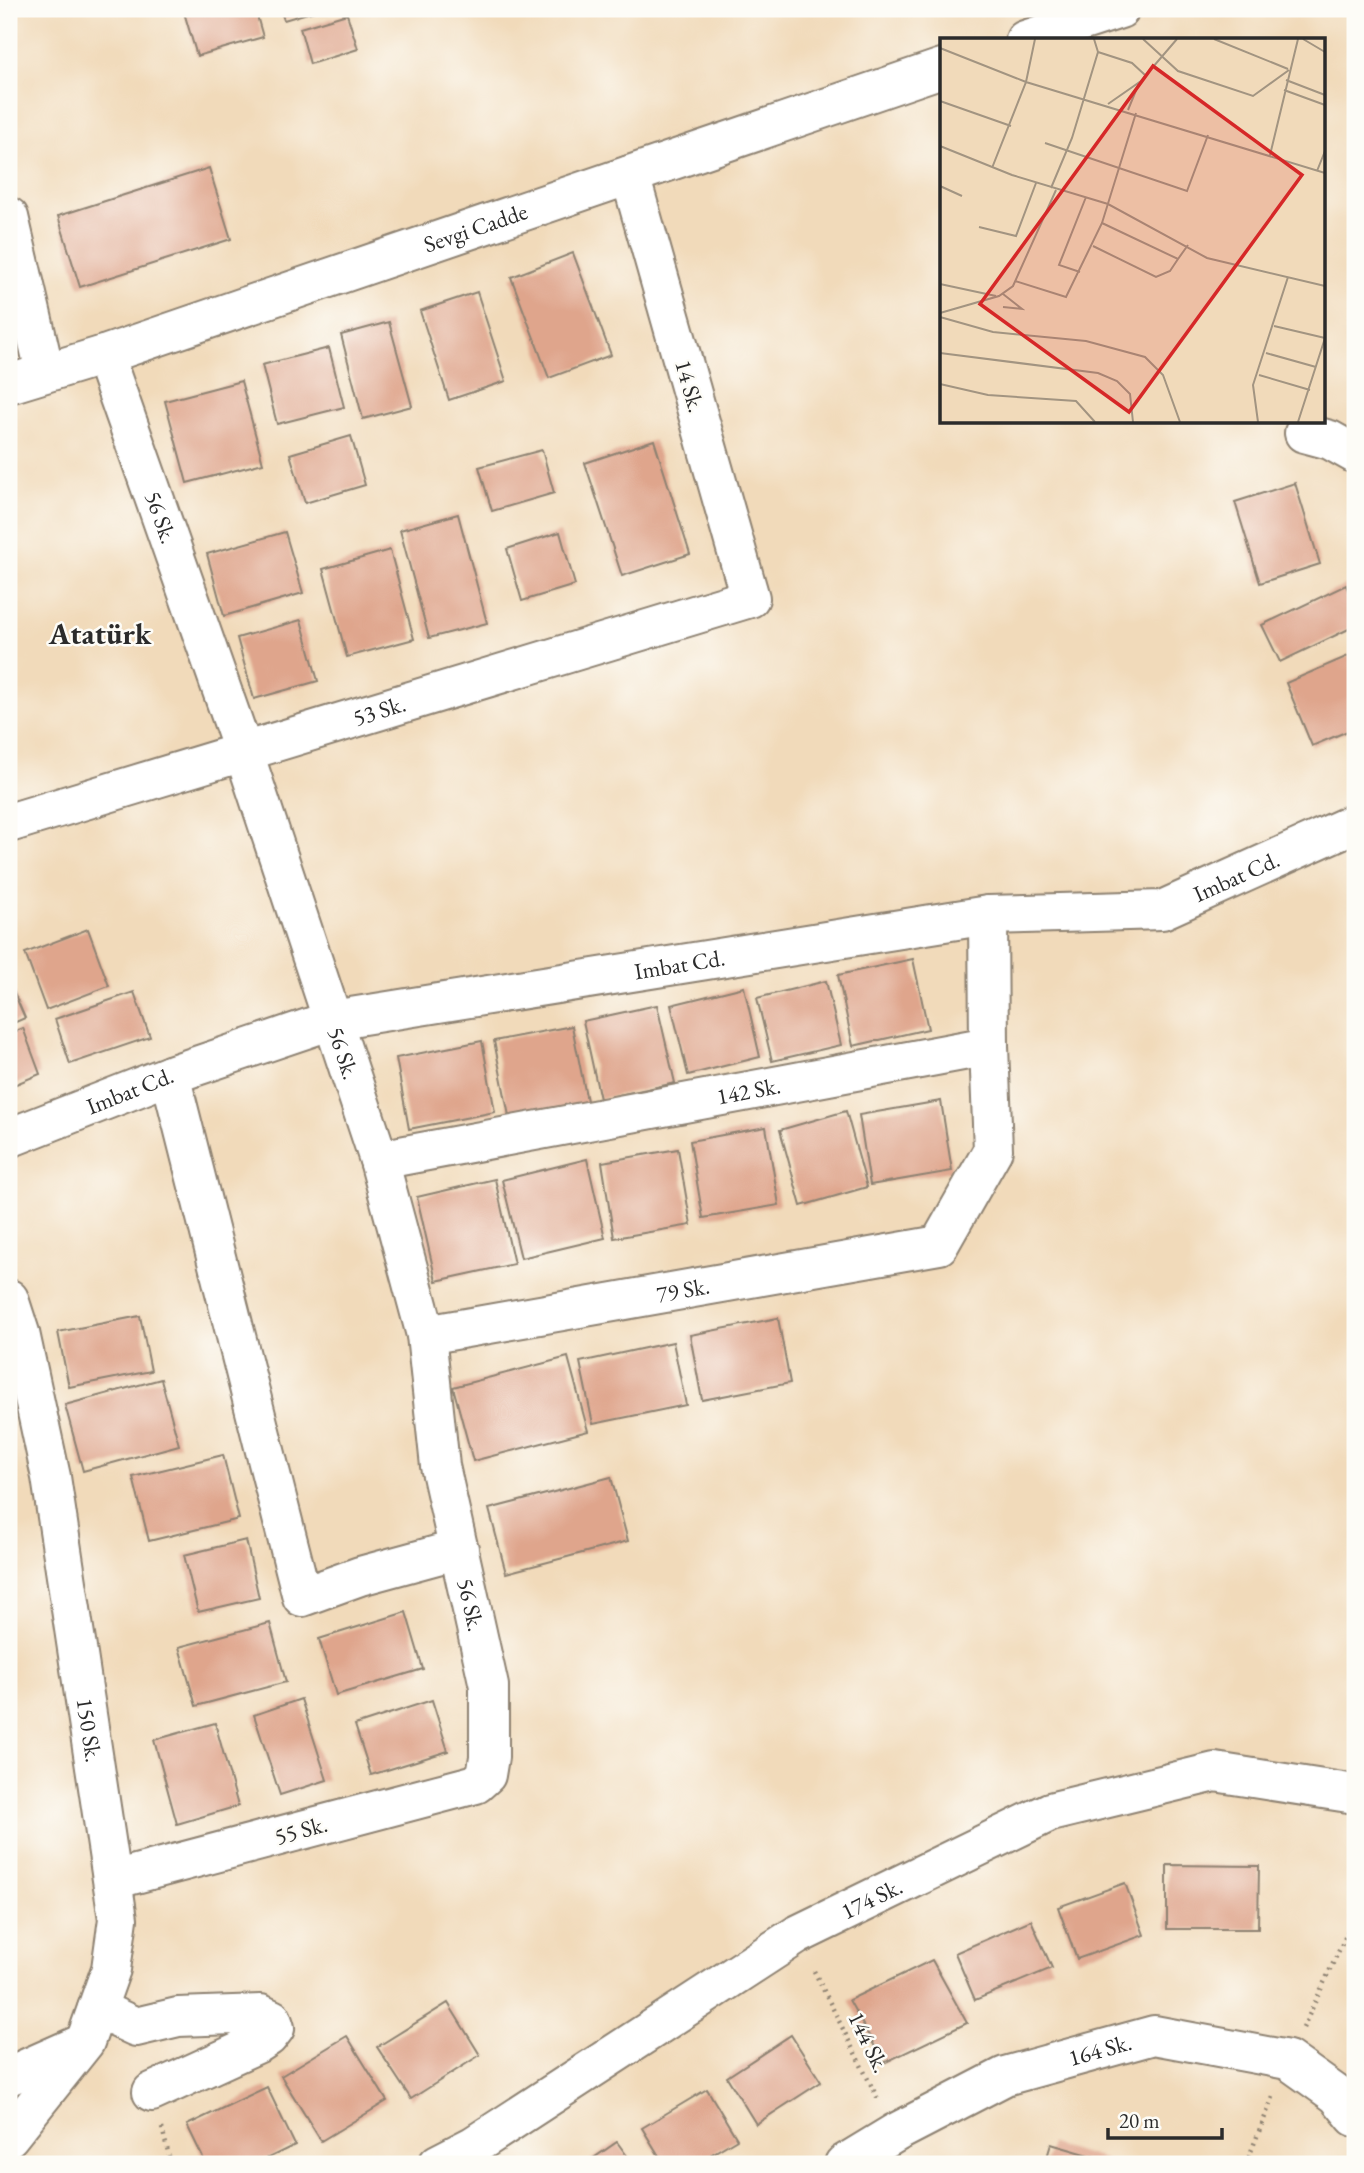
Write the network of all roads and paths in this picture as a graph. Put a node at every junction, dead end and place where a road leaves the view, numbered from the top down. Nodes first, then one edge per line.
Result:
1 (1097, 12) edge
2 (1030, 38) edge
3 (940, 69) edge
4 (630, 175) junction
5 (9, 217) edge
6 (104, 355) junction
7 (45, 372) junction
8 (9, 384) edge
9 (1304, 433) dead end
10 (1355, 454) edge
11 (750, 598) joint
12 (244, 753) junction
13 (9, 823) edge
14 (1355, 823) edge
15 (988, 915) junction
16 (332, 1020) junction
17 (989, 1046) junction
18 (170, 1075) junction
19 (9, 1138) edge
20 (379, 1160) junction
21 (9, 1299) edge
22 (426, 1335) junction
23 (459, 1549) junction
24 (486, 1775) joint
25 (1355, 1794) edge
26 (113, 1880) junction
27 (1355, 1916) edge
28 (797, 1935) junction
29 (91, 2026) junction
30 (1288, 2060) junction
31 (9, 2076) edge
32 (152, 2092) dead end
33 (1355, 2117) edge
34 (895, 2133) junction
35 (9, 2137) edge
36 (438, 2164) edge
37 (844, 2164) edge
38 (1247, 2164) edge

1 - 2 street
3 - 4 street, Sevgi Cadde
4 - 6 street, Sevgi Cadde
4 - 11 street, 14 Sk.
5 - 7 street
6 - 7 street, Sevgi Cadde
6 - 12 street, 56 Sk.
7 - 8 street, Sevgi Cadde
9 - 10 street
11 - 12 street, 53 Sk.
12 - 13 street, 53 Sk.
12 - 16 street, 56 Sk.
14 - 15 street, Imbat Cd.
15 - 16 street, Imbat Cd.
15 - 17 street
16 - 18 street, Imbat Cd.
16 - 20 street, 56 Sk.
17 - 20 street, 142 Sk.
17 - 22 street, 79 Sk.
18 - 19 street, Imbat Cd.
18 - 23 street
20 - 22 street, 56 Sk.
21 - 26 street, 150 Sk.
22 - 23 street, 56 Sk.
23 - 24 street, 56 Sk.
24 - 26 street, 55 Sk.
25 - 28 street, 174 Sk.
26 - 29 street, 150 Sk.
27 - 30 path
28 - 34 path, 144 Sk.
28 - 36 street, 174 Sk.
29 - 31 street
29 - 32 street
29 - 35 street, 150 Sk.
30 - 33 street, 164 Sk.
30 - 34 street, 164 Sk.
30 - 38 path
34 - 37 street, 164 Sk.

